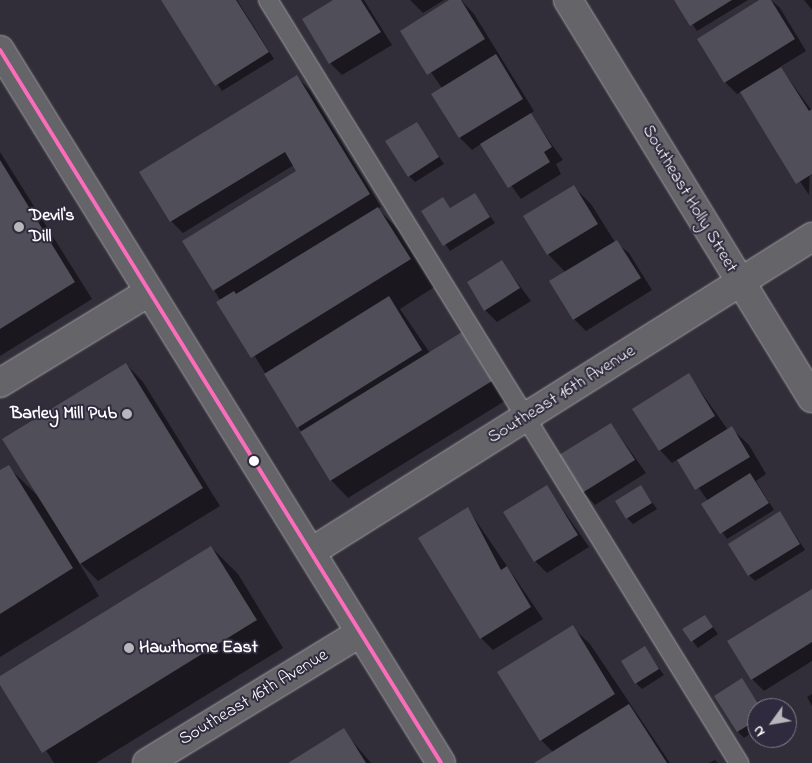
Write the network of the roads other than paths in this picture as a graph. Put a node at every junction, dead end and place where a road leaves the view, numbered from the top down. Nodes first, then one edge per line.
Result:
1 (268, 0) edge
2 (568, 0) edge
3 (0, 50) edge
4 (812, 237) edge
5 (740, 281) junction
6 (149, 292) junction
7 (0, 383) edge
8 (812, 398) edge
9 (526, 418) junction
10 (311, 552) junction
11 (360, 632) junction
12 (147, 763) edge
13 (441, 763) edge
14 (739, 763) edge

1 - 9 lane
2 - 5 street, Southeast Holly Street
3 - 6 street
4 - 5 street, Southeast 16th Avenue
5 - 8 street, Southeast Holly Street
5 - 9 street, Southeast 16th Avenue
6 - 7 street
6 - 10 street
9 - 10 street, Southeast 16th Avenue
9 - 14 lane
10 - 11 street
11 - 12 street, Southeast 16th Avenue
11 - 13 street

